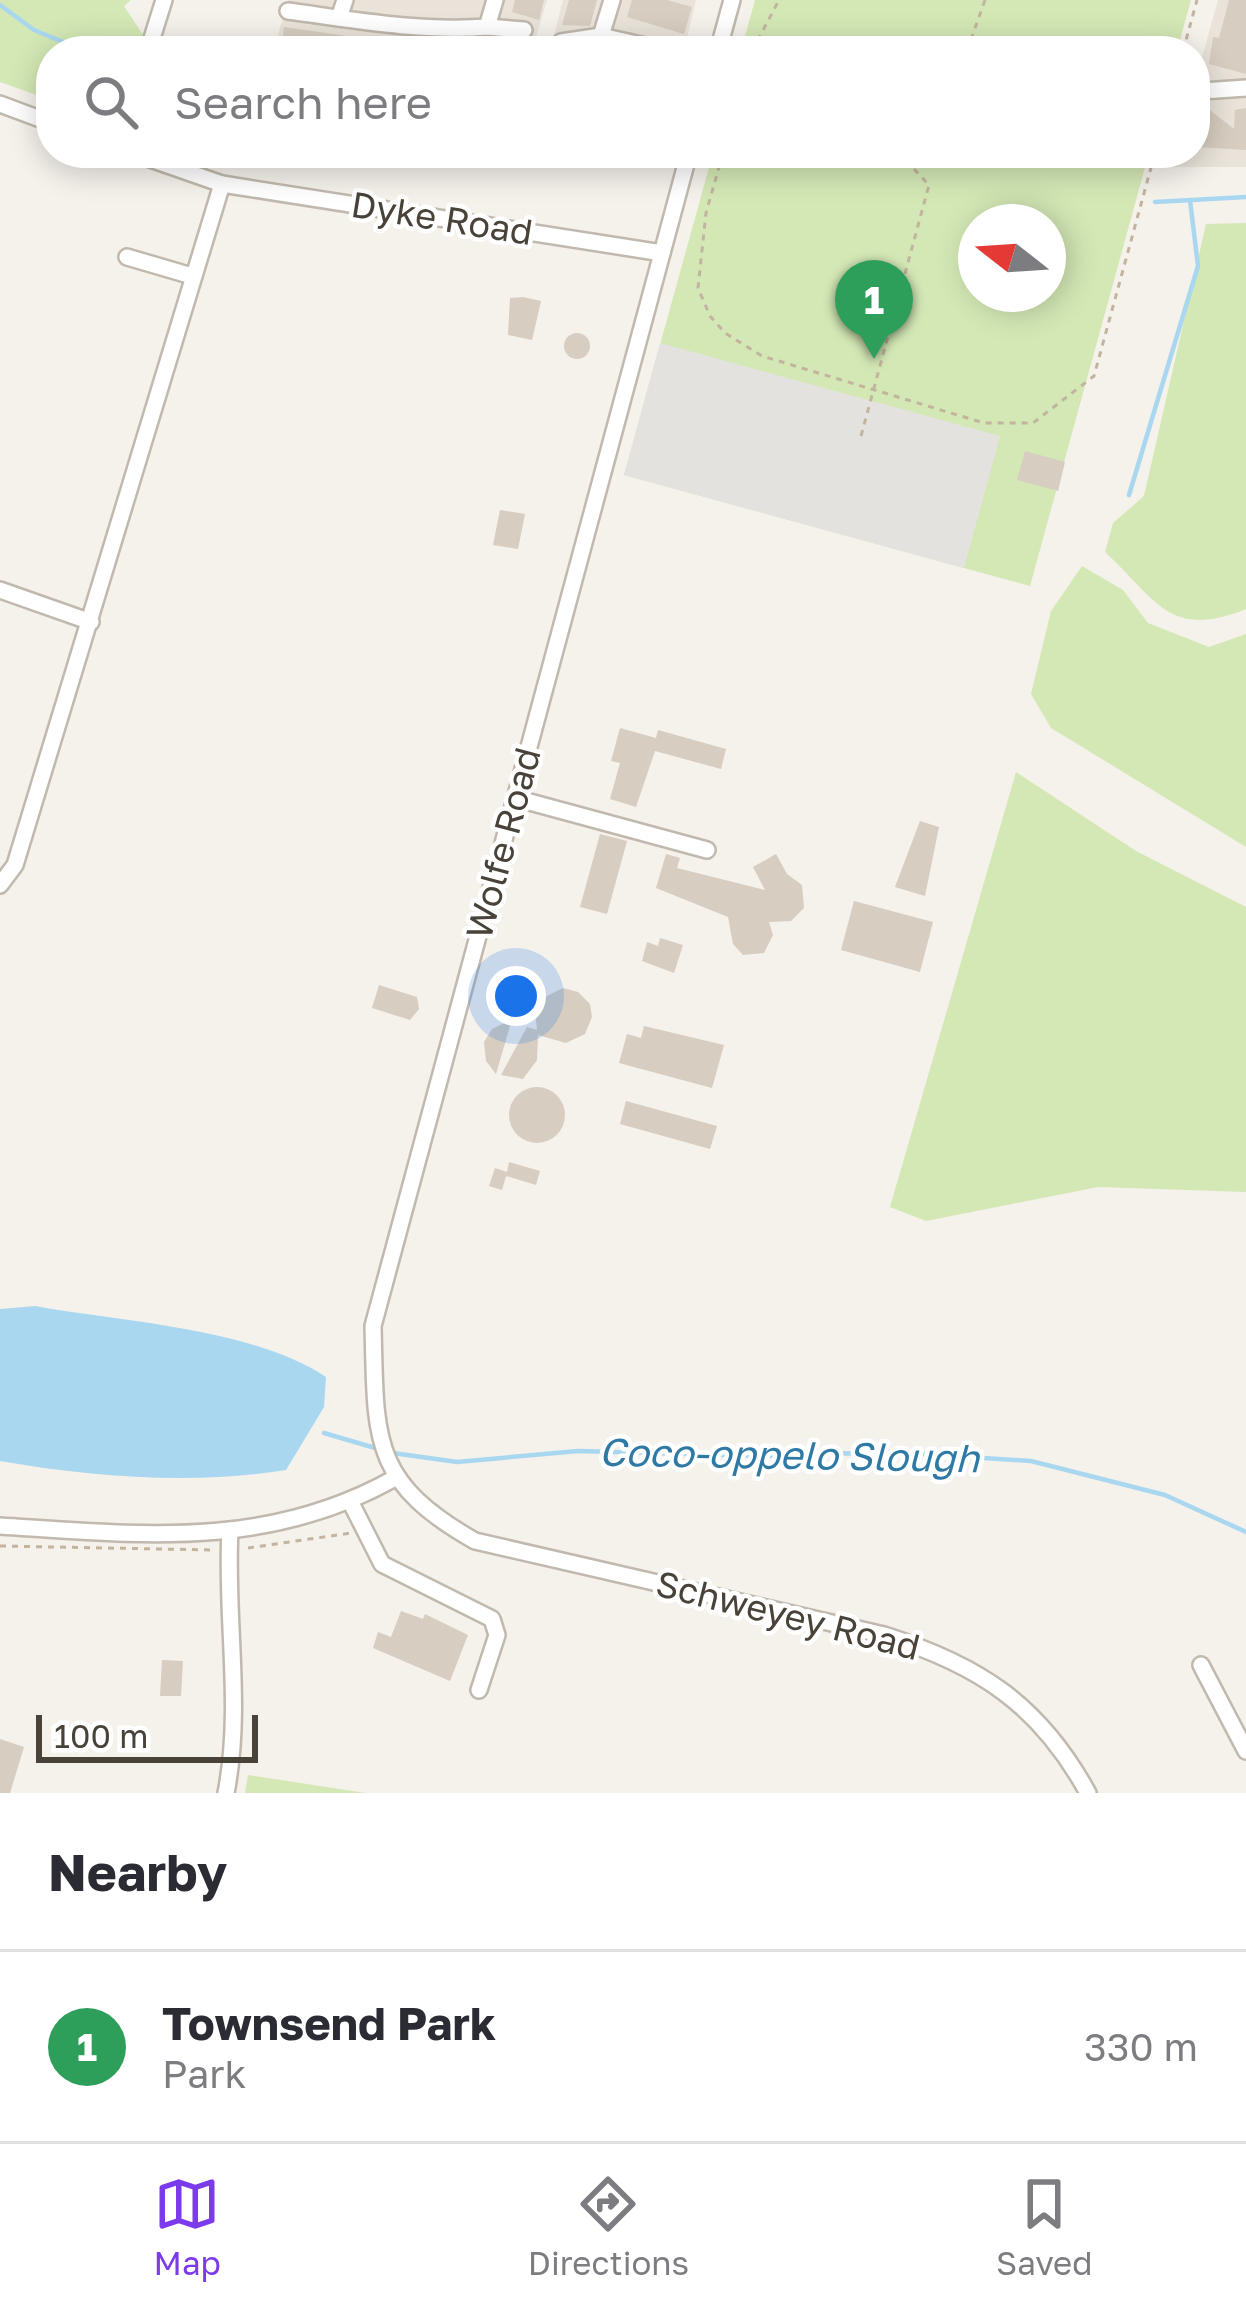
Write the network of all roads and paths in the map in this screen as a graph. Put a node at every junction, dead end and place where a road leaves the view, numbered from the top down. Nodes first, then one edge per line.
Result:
1 (164, 0) edge
2 (345, 0) edge
3 (495, 0) edge
4 (612, 0) edge
5 (732, 0) edge
6 (779, 0) edge
7 (985, 0) edge
8 (1197, 0) edge
9 (287, 11) dead end
10 (339, 18) junction
11 (487, 27) junction
12 (524, 30) dead end
13 (153, 36) edge
14 (601, 36) edge
15 (722, 36) edge
16 (760, 36) edge
17 (972, 36) edge
18 (1187, 36) edge
19 (1246, 88) edge
20 (1210, 91) edge
21 (0, 104) edge
22 (36, 117) edge
23 (176, 168) edge
24 (685, 168) edge
25 (719, 168) edge
26 (913, 168) edge
27 (1151, 168) edge
28 (222, 184) junction
29 (662, 253) junction
30 (127, 257) dead end
31 (192, 276) junction
32 (874, 387) junction
33 (861, 436) dead end
34 (0, 590) edge
35 (92, 622) junction
36 (515, 798) junction
37 (707, 850) dead end
38 (2, 883) edge
39 (0, 898) edge
40 (395, 1478) junction
41 (351, 1503) junction
42 (437, 1520) joint
43 (0, 1526) edge
44 (230, 1530) junction
45 (1201, 1665) dead end
46 (479, 1690) dead end
47 (1246, 1751) edge
48 (226, 1793) edge
49 (1088, 1793) edge

1 - 13 street
2 - 10 street
3 - 11 street
4 - 14 street
5 - 15 street
6 - 16 path
7 - 17 path
8 - 18 path
9 - 10 street
10 - 11 street
11 - 12 street
19 - 20 street
21 - 22 street
23 - 28 street, Dyke Road
24 - 29 street, Wolfe Road
25 - 32 path
26 - 32 path
27 - 32 path
28 - 29 street, Dyke Road
28 - 31 street
29 - 36 street, Wolfe Road
30 - 31 street
31 - 35 street
32 - 33 path
34 - 35 street
35 - 38 street
36 - 37 street
36 - 40 street, Wolfe Road
38 - 39 street
40 - 41 street
40 - 42 street, Wolfe Road
41 - 44 street
41 - 46 street
42 - 49 street, Schweyey Road
43 - 44 street
44 - 48 street
45 - 47 street

